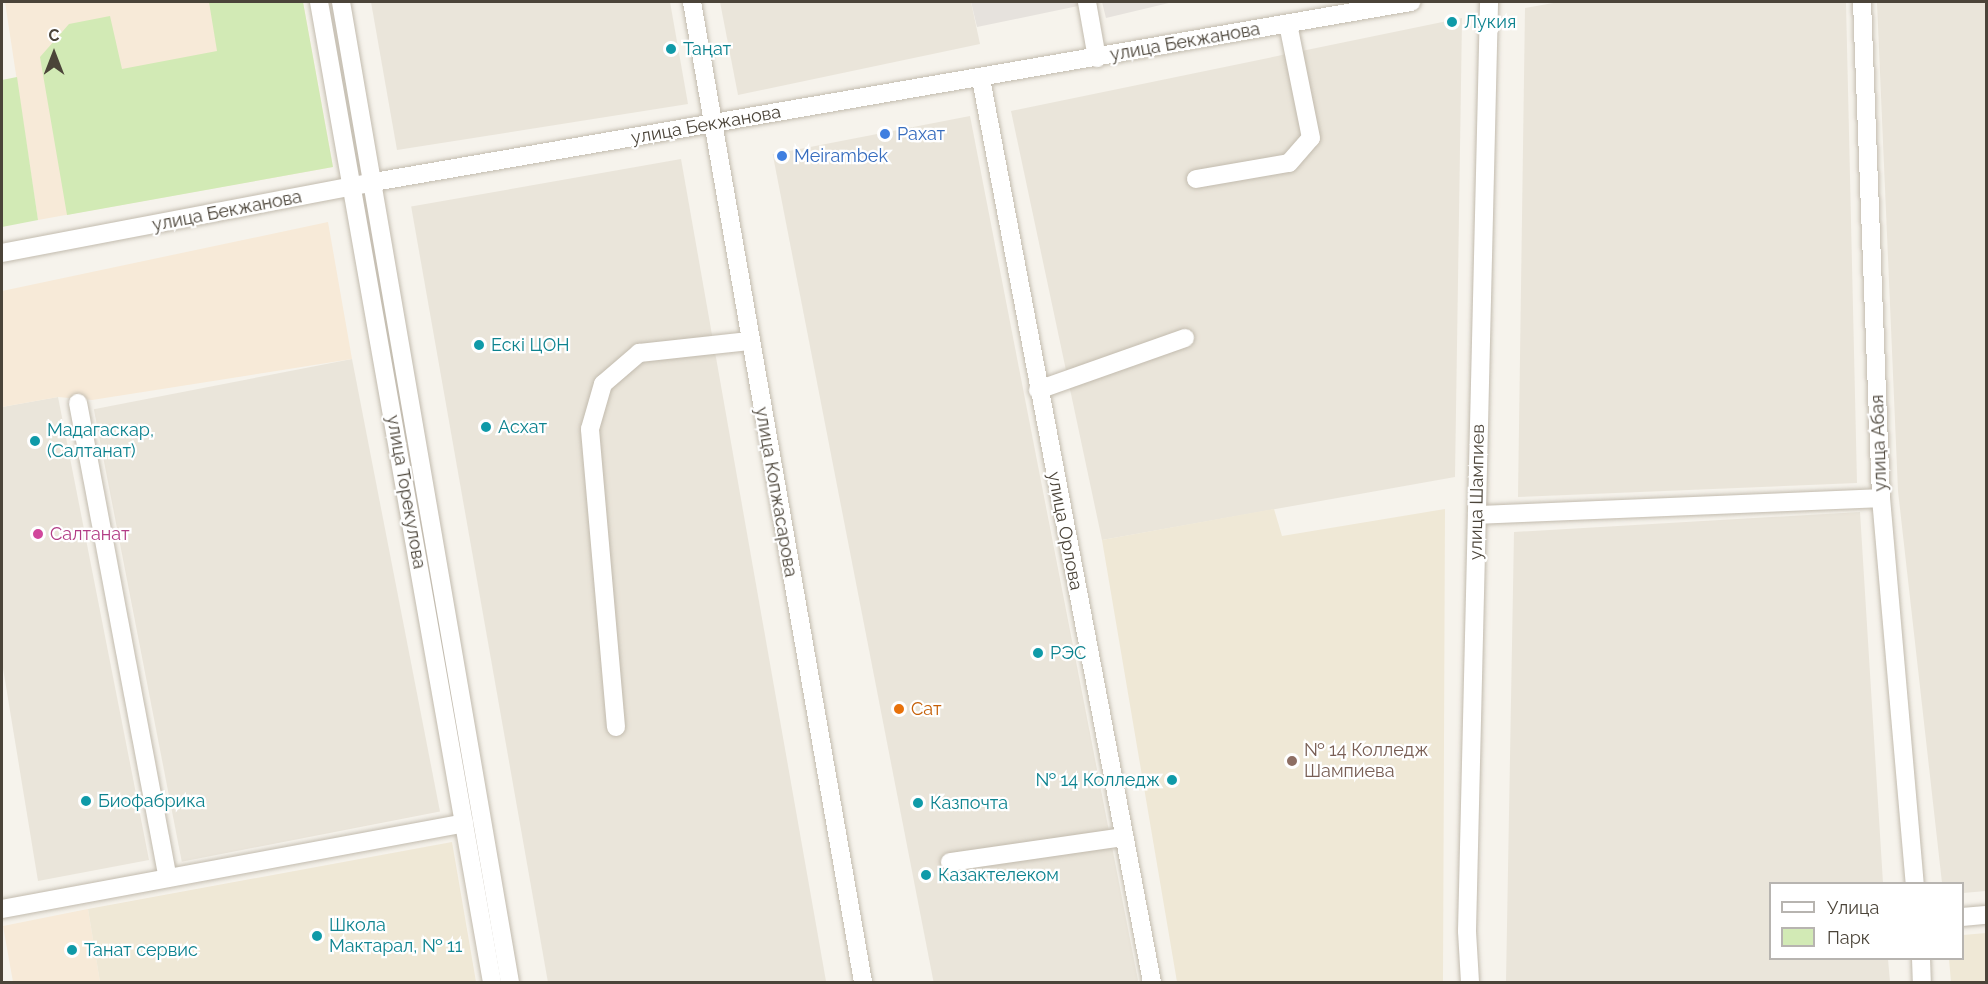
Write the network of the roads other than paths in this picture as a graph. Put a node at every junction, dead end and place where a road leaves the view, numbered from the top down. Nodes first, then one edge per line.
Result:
1 (319, 2) edge
2 (340, 2) edge
3 (692, 2) edge
4 (1087, 2) edge
5 (1411, 2) edge
6 (1489, 2) edge
7 (1862, 2) edge
8 (1288, 24) junction
9 (1097, 58) junction
10 (981, 79) junction
11 (713, 123) junction
12 (1196, 179) dead end
13 (374, 182) junction
14 (352, 188) junction
15 (2, 254) edge
16 (1185, 338) dead end
17 (749, 341) junction
18 (1038, 390) junction
19 (78, 403) dead end
20 (1881, 498) junction
21 (1477, 515) junction
22 (616, 727) dead end
23 (464, 823) junction
24 (1124, 837) junction
25 (950, 862) dead end
26 (168, 878) junction
27 (1915, 882) edge
28 (2, 909) edge
29 (1986, 915) edge
30 (1964, 917) edge
31 (1921, 960) edge
32 (492, 982) edge
33 (510, 982) edge
34 (863, 982) edge
35 (1152, 982) edge
36 (1470, 982) edge
37 (1922, 982) edge

1 - 14 street, улица Торекулова
2 - 13 street, улица Торекулова
3 - 11 street, улица Копжасарова
4 - 9 street
5 - 8 street, улица Бекжанова
6 - 21 street, улица Шампиев
7 - 20 street, улица Абая
8 - 9 street, улица Бекжанова
8 - 12 street
9 - 10 street, улица Бекжанова
10 - 11 street, улица Бекжанова
10 - 18 street, улица Орлова
11 - 13 street, улица Бекжанова
11 - 17 street, улица Копжасарова
13 - 14 street, улица Бекжанова
13 - 33 street, улица Торекулова
14 - 15 street, улица Бекжанова
14 - 23 street, улица Торекулова
16 - 18 street
17 - 22 street
17 - 34 street, улица Копжасарова
18 - 24 street, улица Орлова
19 - 26 street
20 - 21 street
20 - 27 street, улица Абая
21 - 36 street, улица Шампиев
23 - 26 street
23 - 32 street, улица Торекулова
24 - 25 street
24 - 35 street, улица Орлова
26 - 28 street
29 - 30 street
31 - 37 street

